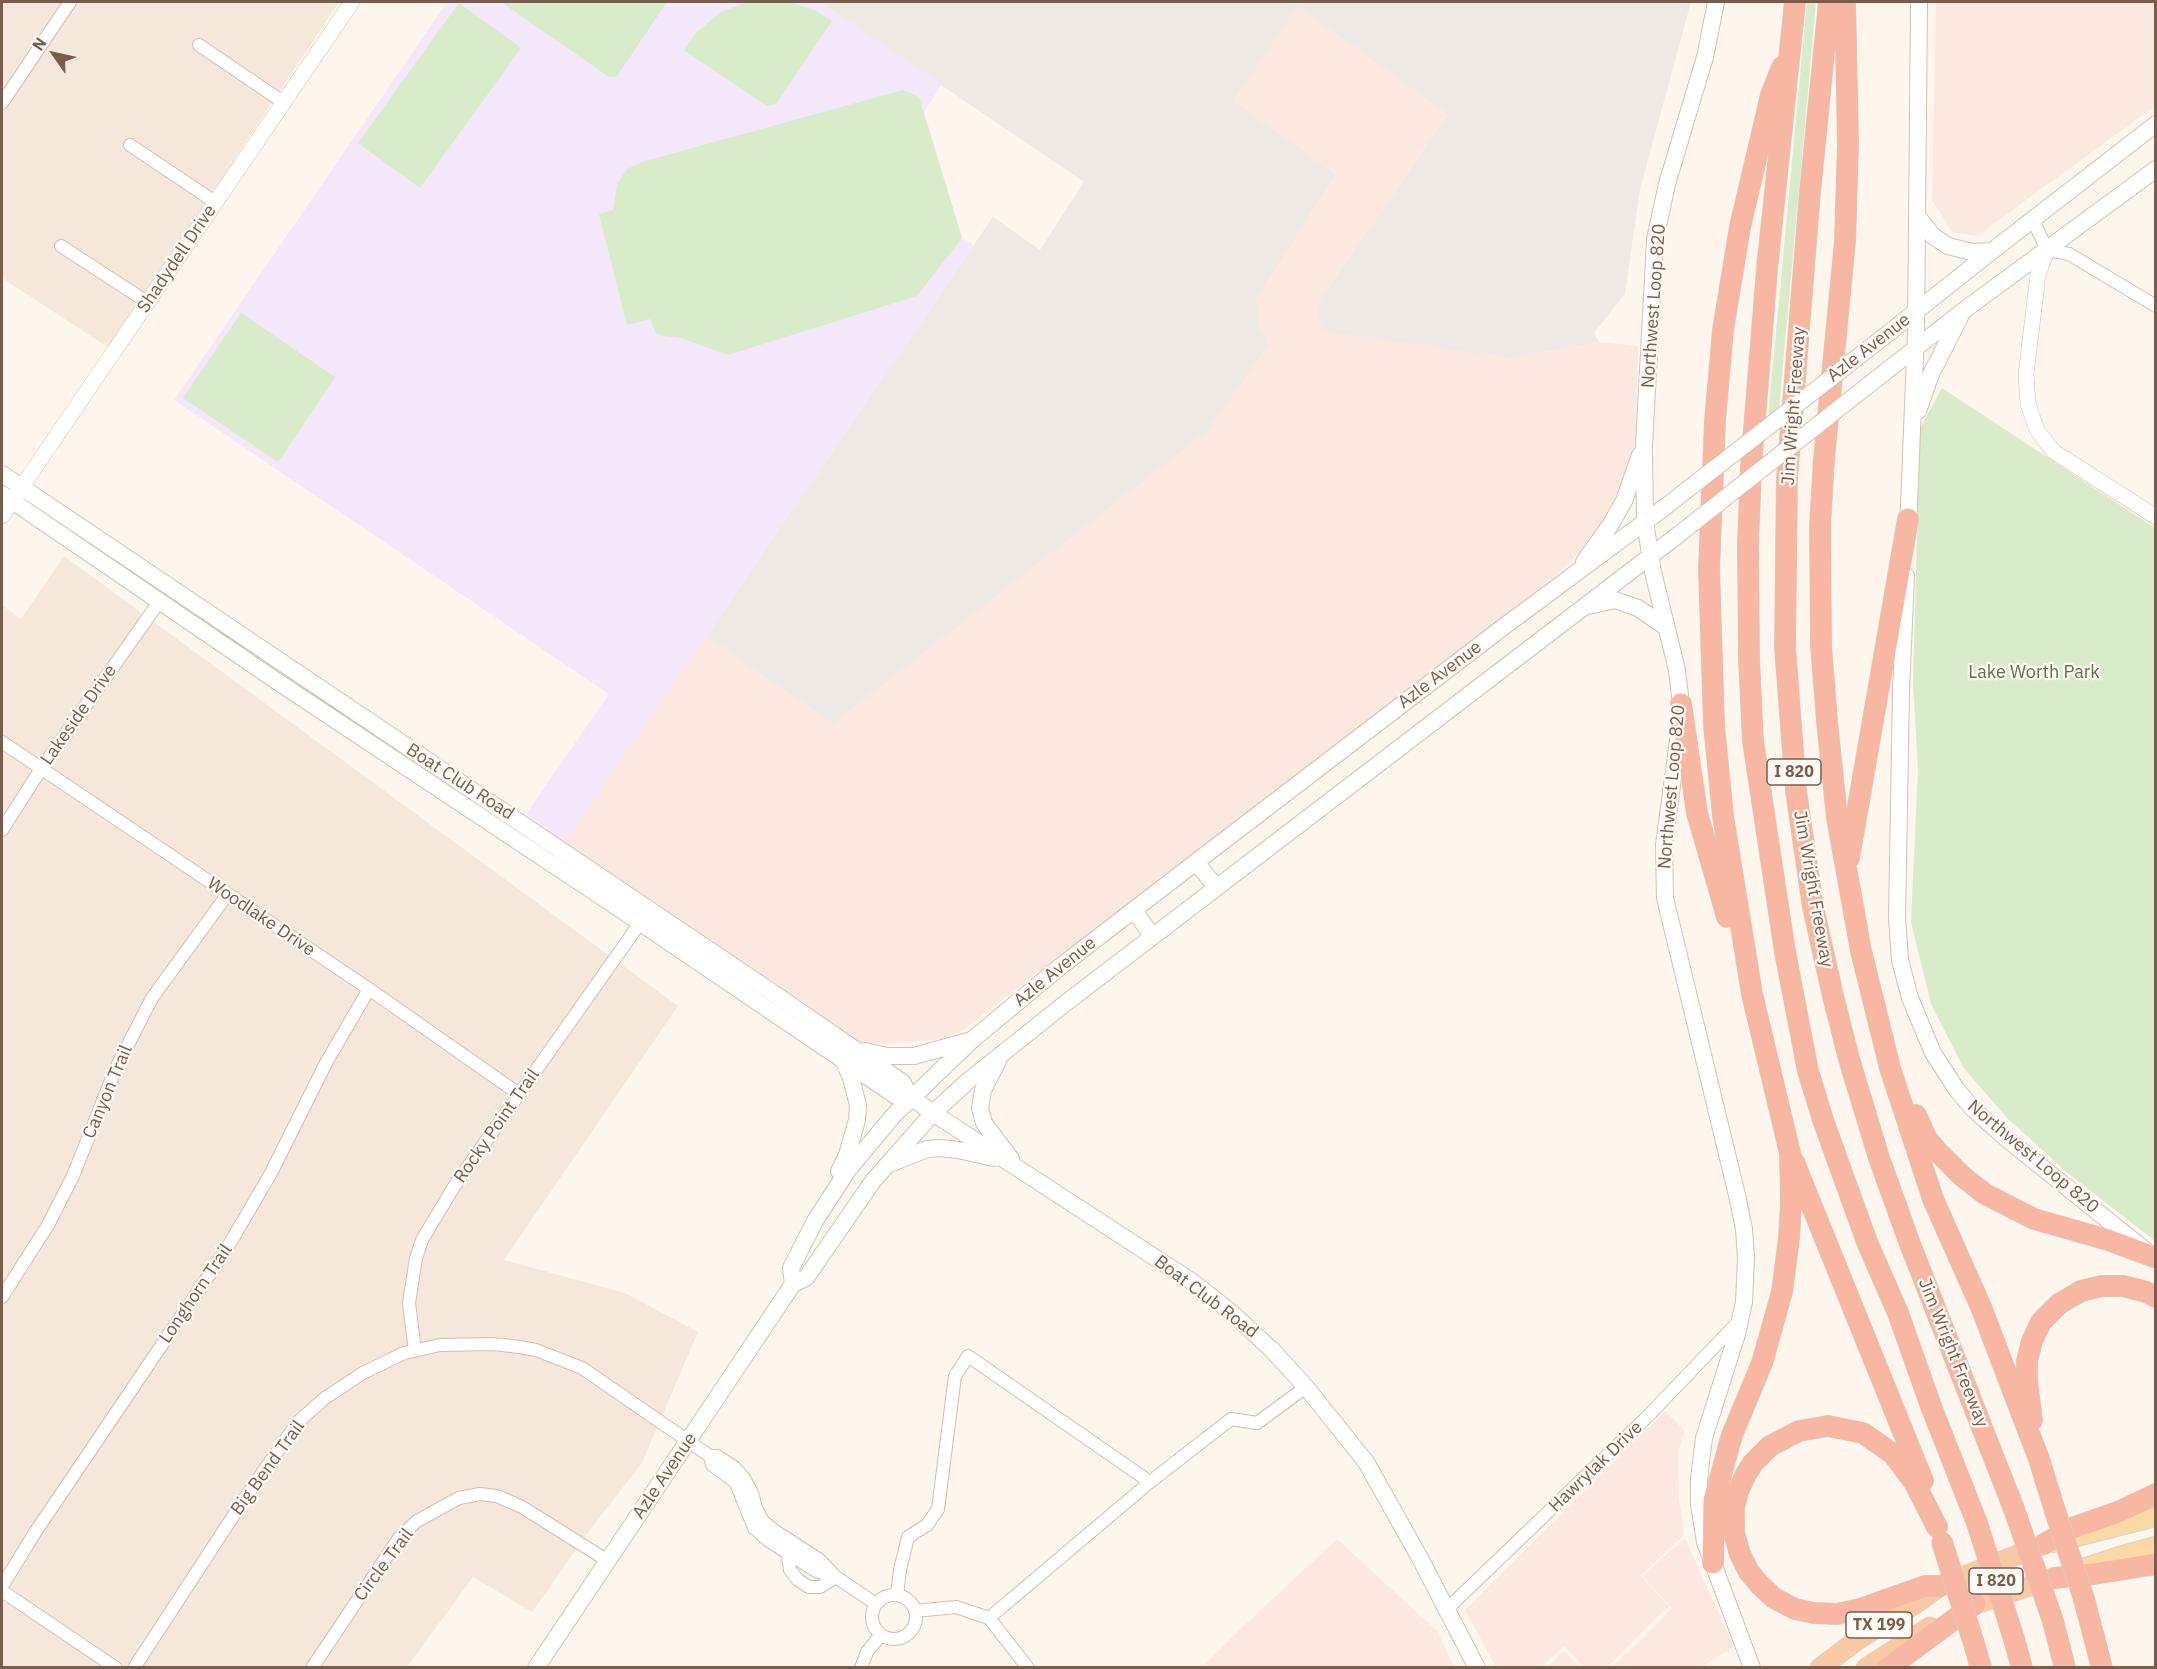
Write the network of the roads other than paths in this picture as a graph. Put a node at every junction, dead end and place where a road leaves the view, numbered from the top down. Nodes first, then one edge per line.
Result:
1 (70, 2) edge
2 (351, 2) edge
3 (1716, 2) edge
4 (1795, 2) edge
5 (1829, 2) edge
6 (1845, 2) edge
7 (1919, 2) edge
8 (199, 45) dead end
9 (1791, 51) junction
10 (284, 102) junction
11 (2, 104) edge
12 (2156, 124) edge
13 (130, 145) dead end
14 (2156, 169) edge
15 (215, 202) junction
16 (1917, 216) junction
17 (2033, 220) junction
18 (61, 246) dead end
19 (1992, 250) junction
20 (2047, 250) junction
21 (147, 302) junction
22 (2156, 306) edge
23 (1916, 311) junction
24 (1963, 311) junction
25 (1915, 348) junction
26 (1912, 429) junction
27 (1644, 446) junction
28 (2, 474) edge
29 (11, 494) edge
30 (2, 516) edge
31 (2156, 517) edge
32 (1908, 519) junction
33 (1645, 522) junction
34 (1650, 557) junction
35 (1575, 574) junction
36 (159, 602) junction
37 (1584, 606) junction
38 (1667, 628) junction
39 (1681, 704) junction
40 (2, 742) edge
41 (41, 769) junction
42 (2, 830) edge
43 (1196, 862) junction
44 (1846, 876) junction
45 (1216, 887) junction
46 (227, 895) junction
47 (1134, 910) junction
48 (640, 922) junction
49 (1152, 936) junction
50 (369, 989) junction
51 (1752, 994) junction
52 (972, 1040) junction
53 (1004, 1052) junction
54 (848, 1054) junction
55 (1890, 1068) junction
56 (519, 1094) junction
57 (911, 1097) junction
58 (933, 1113) junction
59 (1790, 1153) junction
60 (888, 1164) junction
61 (1017, 1167) junction
62 (815, 1221) junction
63 (2155, 1258) edge
64 (793, 1284) junction
65 (2, 1297) edge
66 (2156, 1298) edge
67 (1741, 1319) junction
68 (415, 1351) junction
69 (1306, 1387) junction
70 (688, 1440) junction
71 (2039, 1460) junction
72 (1150, 1482) junction
73 (2156, 1494) edge
74 (2156, 1517) edge
75 (1940, 1534) junction
76 (2044, 1544) junction
77 (788, 1546) junction
78 (2156, 1546) edge
79 (608, 1561) junction
80 (1713, 1563) junction
81 (2156, 1564) edge
82 (836, 1577) junction
83 (2054, 1578) junction
84 (2, 1586) edge
85 (1940, 1586) junction
86 (2, 1591) edge
87 (897, 1595) junction
88 (876, 1604) junction
89 (1975, 1604) junction
90 (1447, 1610) junction
91 (915, 1611) junction
92 (989, 1617) junction
93 (2091, 1627) junction
94 (881, 1635) junction
95 (116, 1668) edge
96 (134, 1668) edge
97 (312, 1668) edge
98 (536, 1668) edge
99 (861, 1668) edge
100 (1028, 1668) edge
101 (1477, 1668) edge
102 (1752, 1668) edge
103 (1820, 1668) edge
104 (1866, 1668) edge
105 (1888, 1668) edge
106 (1981, 1668) edge
107 (2022, 1668) edge
108 (2065, 1668) edge
109 (2102, 1668) edge
110 (2111, 1668) edge

1 - 11 street
2 - 10 street, Shadydell Drive
3 - 27 main road, Northwest Loop 820
4 - 9 highway, Jim Wright Freeway / I 820
5 - 108 highway, Jim Wright Freeway / I 820, bridge
6 - 44 highway
7 - 16 main road, Northwest Loop 820
8 - 10 street
9 - 51 highway
9 - 107 highway, Jim Wright Freeway / I 820, bridge
10 - 15 street, Shadydell Drive
12 - 17 main road, Azle Avenue
13 - 15 street
14 - 20 main road, Azle Avenue
15 - 21 street, Shadydell Drive
16 - 19 main road
16 - 23 main road, Northwest Loop 820
17 - 19 main road, Azle Avenue
17 - 20 street
18 - 21 street
19 - 23 main road, Azle Avenue
20 - 22 street
20 - 24 main road, Azle Avenue
20 - 31 street
21 - 29 street, Shadydell Drive
23 - 25 main road, Northwest Loop 820
23 - 33 main road, Azle Avenue, bridge
24 - 25 main road, Azle Avenue
24 - 26 main road
25 - 26 main road, Northwest Loop 820
25 - 34 main road, Azle Avenue, bridge
26 - 32 main road, Northwest Loop 820
27 - 33 main road, Northwest Loop 820
27 - 35 main road
28 - 29 main road, Boat Club Road
29 - 30 street, Shadydell Drive
29 - 36 main road, Boat Club Road
29 - 54 main road, Boat Club Road
32 - 44 highway
32 - 63 main road, Northwest Loop 820
33 - 34 main road, Northwest Loop 820
33 - 35 main road, Azle Avenue
34 - 37 main road, Azle Avenue
34 - 38 main road, Northwest Loop 820
35 - 43 main road, Azle Avenue
36 - 41 street, Lakeside Drive
36 - 48 main road, Boat Club Road
37 - 38 main road
37 - 45 main road, Azle Avenue
38 - 39 main road, Northwest Loop 820
39 - 51 highway
39 - 67 main road, Northwest Loop 820
40 - 41 street, Woodlake Drive
41 - 42 street, Lakeside Drive
41 - 46 street, Woodlake Drive
43 - 45 main road
43 - 47 main road, Azle Avenue
44 - 55 highway
45 - 49 main road, Azle Avenue
46 - 50 street, Woodlake Drive
46 - 65 street, Canyon Trail
47 - 49 main road
47 - 52 main road, Azle Avenue
48 - 54 main road, Boat Club Road
48 - 56 street, Rocky Point Trail
49 - 53 main road, Azle Avenue
50 - 56 street, Woodlake Drive
50 - 84 street, Longhorn Trail
51 - 59 highway
52 - 54 main road
52 - 57 main road, Azle Avenue
53 - 58 main road, Azle Avenue
53 - 61 main road, Azle Avenue
54 - 57 main road, Boat Club Road
54 - 62 main road
55 - 63 highway
55 - 71 highway
56 - 68 street, Rocky Point Trail
57 - 58 main road, Boat Club Road
57 - 62 main road, Azle Avenue
58 - 60 main road, Azle Avenue
58 - 61 main road, Boat Club Road
59 - 75 highway
59 - 80 highway
60 - 61 main road
60 - 64 main road, Azle Avenue
61 - 69 main road, Boat Club Road
62 - 64 main road, Azle Avenue
64 - 70 main road, Azle Avenue
66 - 71 highway
67 - 80 main road, Northwest Loop 820
67 - 90 street, Hawrylak Drive
68 - 70 street, Big Bend Trail
68 - 96 street, Big Bend Trail
69 - 72 street
69 - 90 main road, Boat Club Road
70 - 77 street, Big Bend Trail
70 - 79 main road, Azle Avenue
71 - 93 highway, bridge
72 - 87 street
72 - 92 street
73 - 76 highway
74 - 76 main road, TX 199
75 - 85 highway
75 - 106 highway, bridge
76 - 85 highway, TX 199
77 - 82 street
77 - 82 street
78 - 83 main road, TX 199
79 - 97 street, Circle Trail
79 - 98 main road, Azle Avenue
80 - 102 main road, Northwest Loop 820
81 - 83 highway
82 - 88 street
83 - 89 highway, TX 199
85 - 103 highway, TX 199
86 - 95 street
87 - 88 street
87 - 91 street
88 - 94 street
89 - 104 highway, TX 199
89 - 105 highway
90 - 101 main road, Boat Club Road
91 - 92 street
91 - 94 street
92 - 100 street
93 - 109 highway
93 - 110 highway
94 - 99 street

